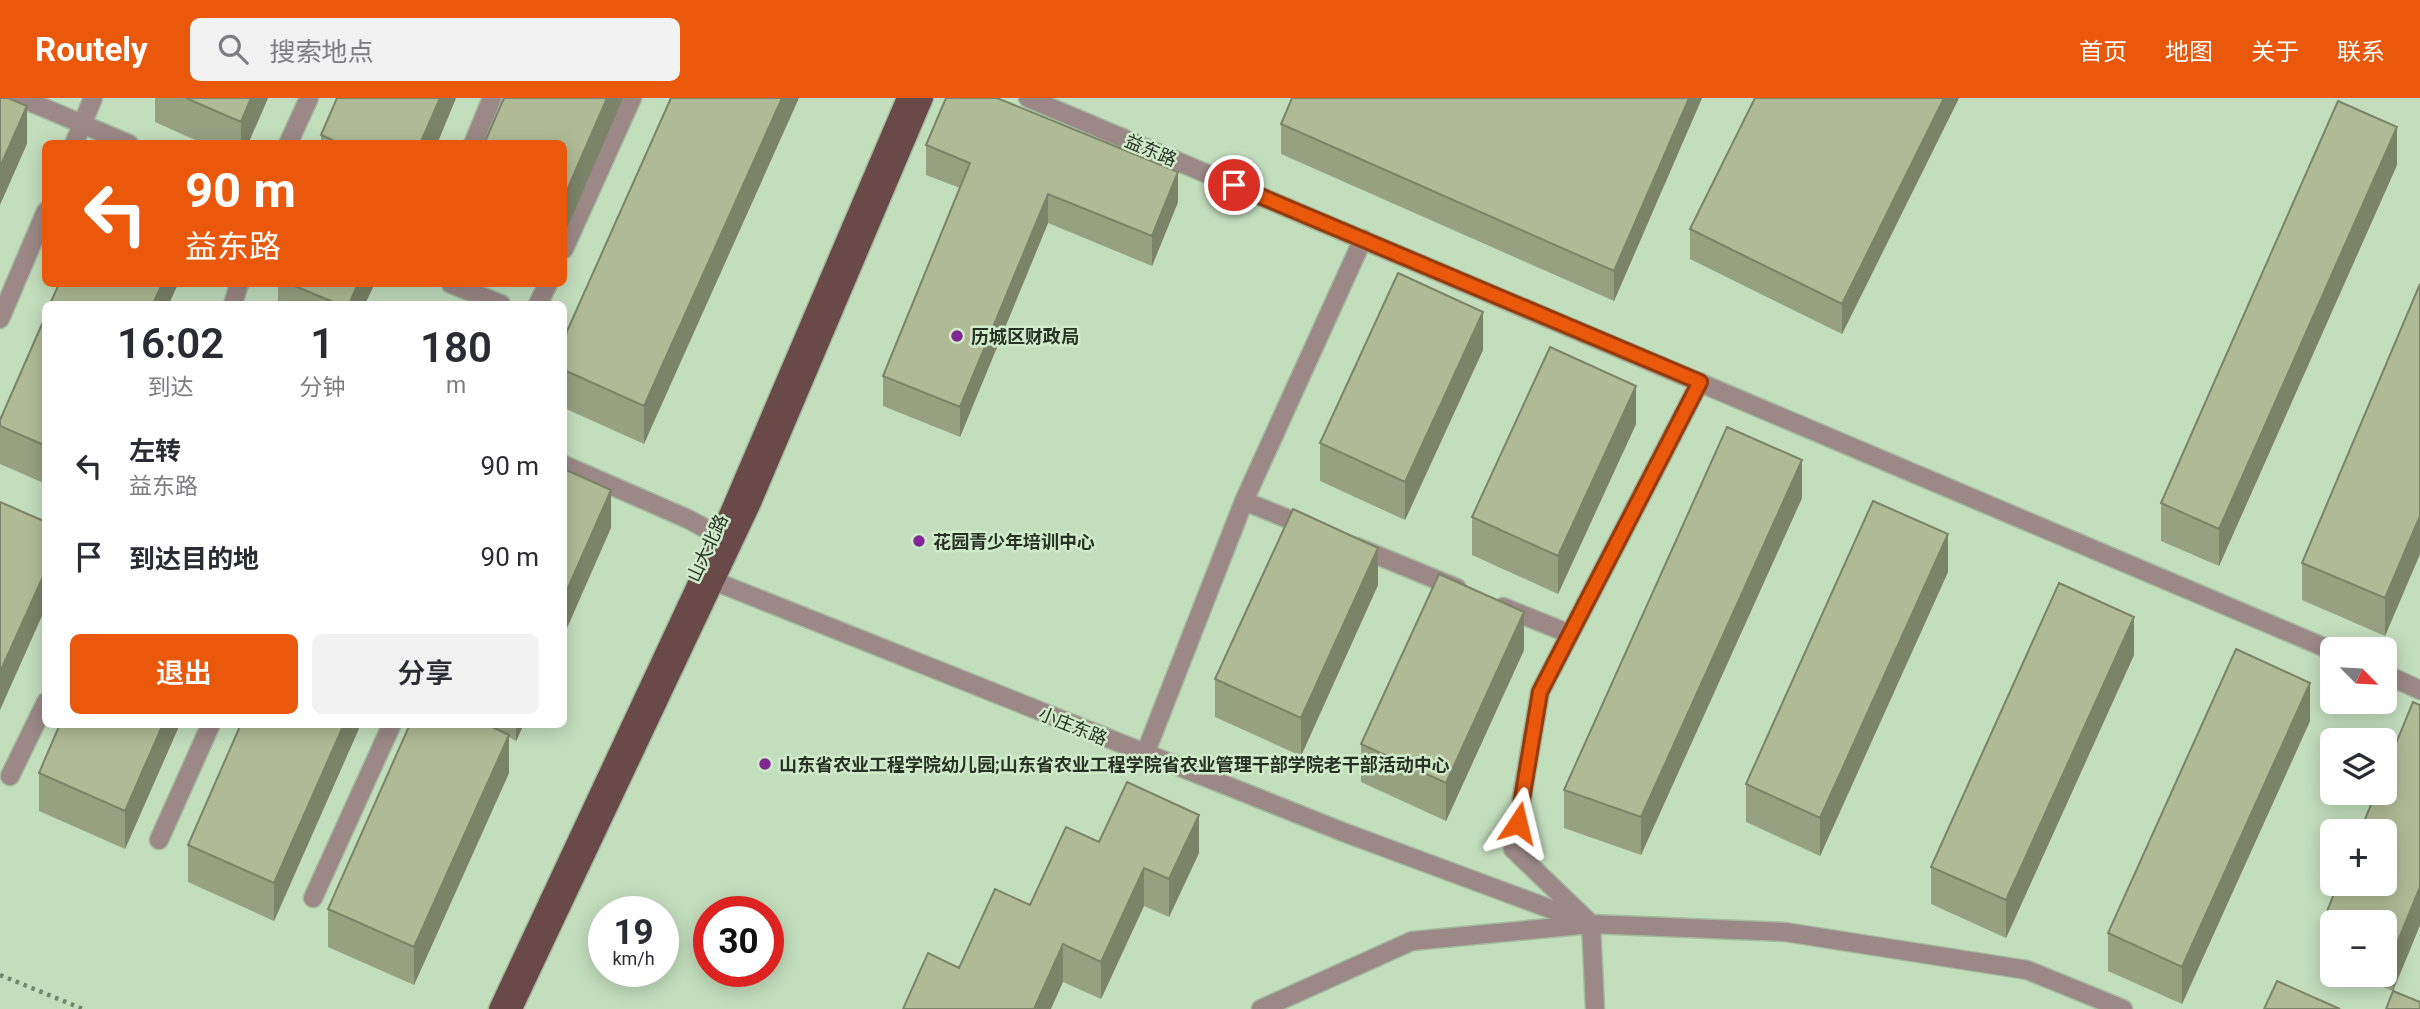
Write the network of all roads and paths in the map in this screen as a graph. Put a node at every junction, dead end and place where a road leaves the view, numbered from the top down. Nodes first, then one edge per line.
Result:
1 (21, 98) edge
2 (93, 98) edge
3 (309, 98) edge
4 (492, 98) edge
5 (632, 98) edge
6 (906, 98) edge
7 (924, 98) edge
8 (1028, 98) edge
9 (83, 123) junction
10 (76, 140) edge
11 (120, 140) edge
12 (290, 140) edge
13 (475, 140) edge
14 (42, 220) edge
15 (1363, 239) junction
16 (567, 242) edge
17 (458, 287) edge
18 (494, 301) edge
19 (0, 319) edge
20 (1700, 382) junction
21 (567, 466) edge
22 (1244, 501) junction
23 (1319, 531) edge
24 (719, 536) junction
25 (1344, 542) edge
26 (714, 581) junction
27 (1570, 634) junction
28 (2320, 645) edge
29 (2398, 680) edge
30 (2420, 690) edge
31 (42, 710) edge
32 (209, 728) edge
33 (390, 728) edge
34 (1144, 754) junction
35 (10, 776) dead end
36 (159, 840) dead end
37 (313, 898) dead end
38 (1591, 924) junction
39 (0, 975) edge
40 (83, 1009) edge
41 (498, 1009) edge
42 (513, 1009) edge
43 (1261, 1009) edge
44 (1595, 1009) edge
45 (2123, 1009) edge

1 - 9 street
2 - 9 street
3 - 12 street
4 - 13 street
5 - 16 street
6 - 24 main road, 山大北路
7 - 26 main road, 山大北路
8 - 15 street, 益东路
9 - 10 street
9 - 11 street
14 - 19 street
15 - 20 street, 益东路
15 - 22 street
17 - 18 street
20 - 27 street
20 - 28 street, 益东路
21 - 24 street
22 - 23 street
22 - 34 street
24 - 41 main road, 山大北路
25 - 27 street
26 - 34 street, 小庄东路
26 - 42 main road, 山大北路
27 - 38 street
29 - 30 street
31 - 35 street
32 - 36 street
33 - 37 street
34 - 38 street, 小庄东路
38 - 43 street
38 - 44 street
38 - 45 street
39 - 40 path

